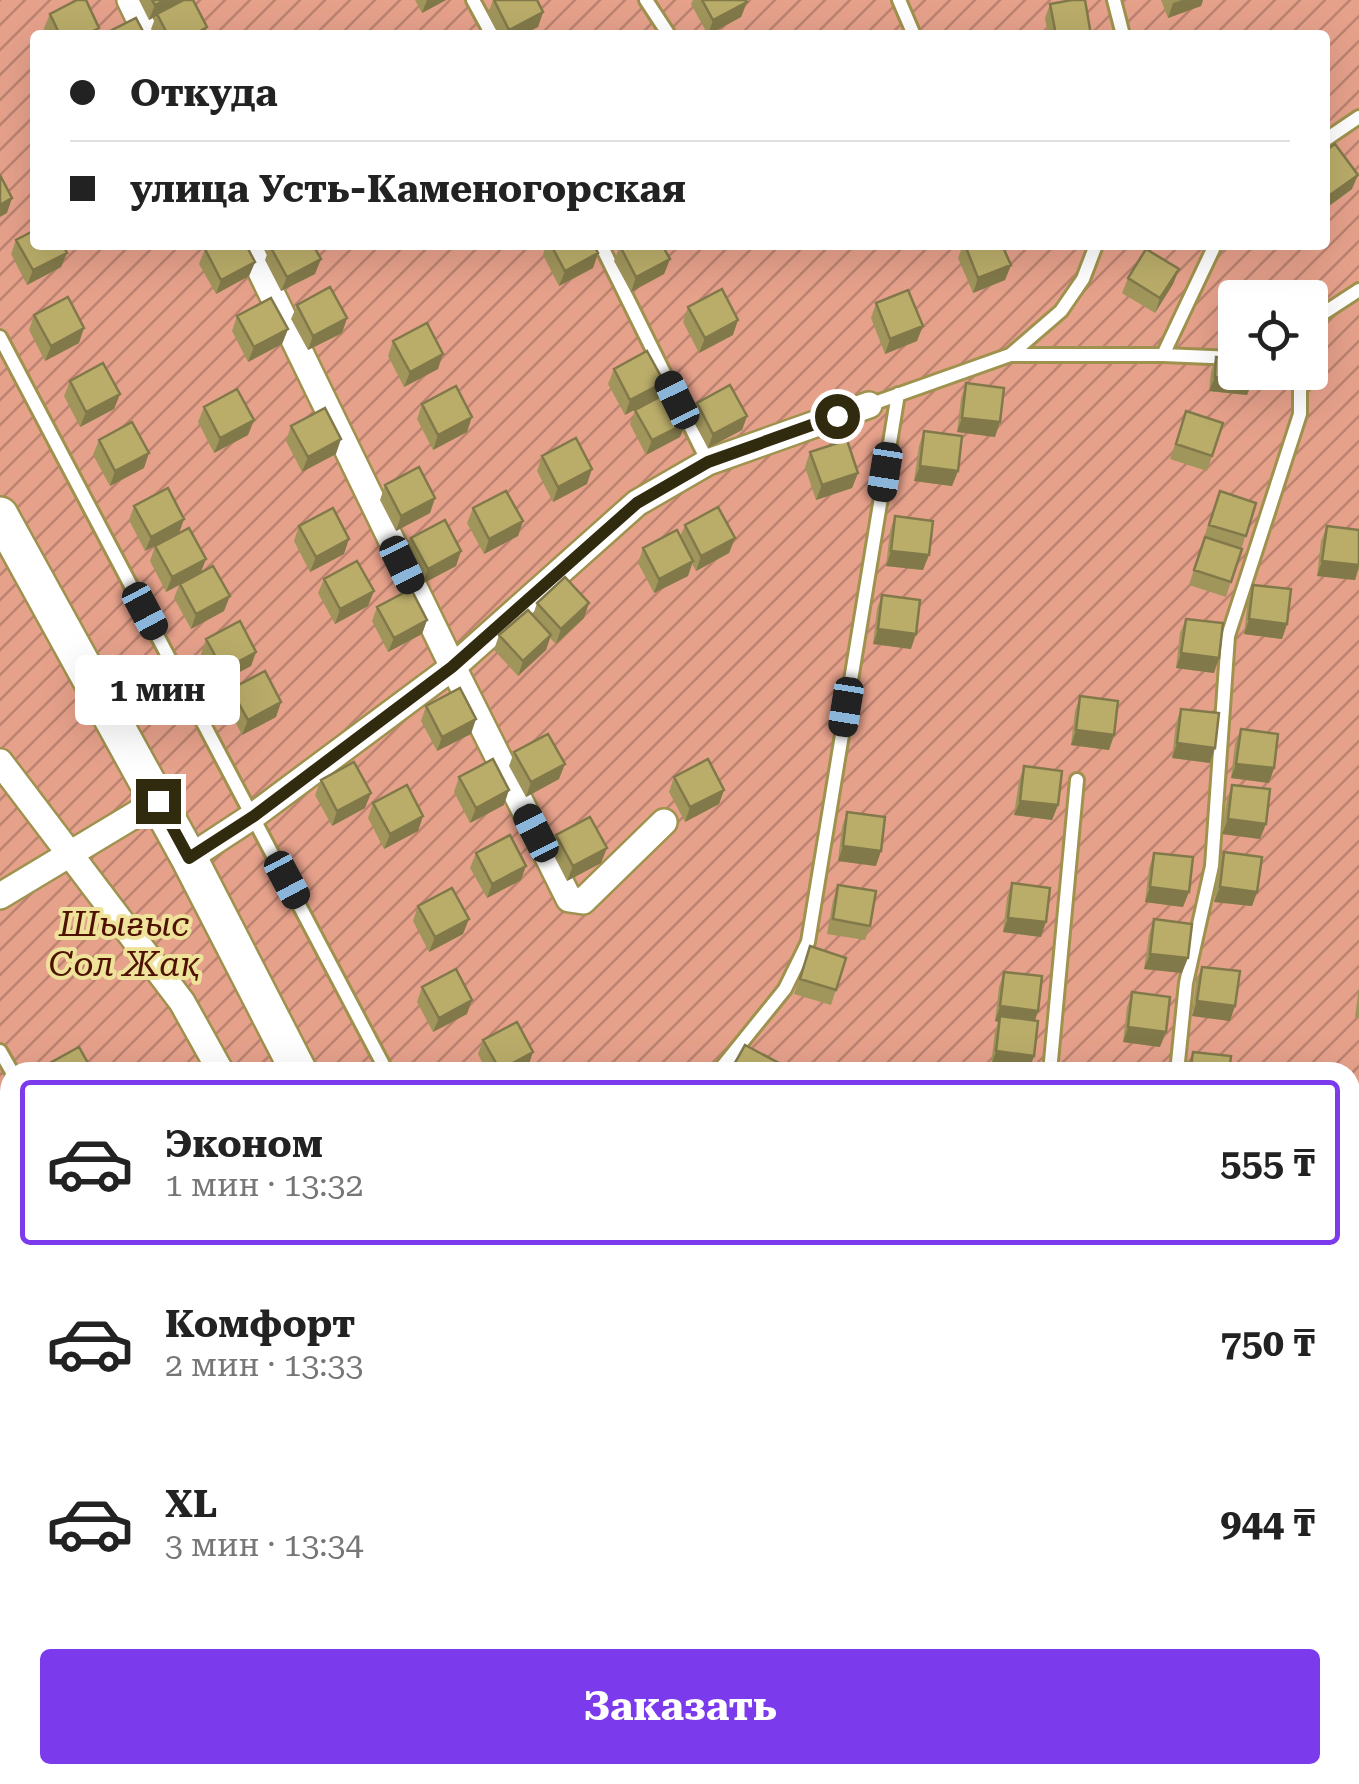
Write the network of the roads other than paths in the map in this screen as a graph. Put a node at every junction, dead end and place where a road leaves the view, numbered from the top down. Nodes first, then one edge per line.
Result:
1 (130, 0) edge
2 (473, 0) edge
3 (646, 0) edge
4 (898, 0) edge
5 (1114, 0) edge
6 (145, 30) edge
7 (489, 30) edge
8 (666, 30) edge
9 (912, 30) edge
10 (1122, 30) edge
11 (1359, 117) edge
12 (1330, 137) edge
13 (250, 250) edge
14 (603, 250) edge
15 (1094, 250) edge
16 (1214, 250) edge
17 (1359, 290) edge
18 (1328, 310) edge
19 (0, 337) edge
20 (1010, 354) junction
21 (1163, 355) junction
22 (1218, 357) edge
23 (1300, 390) edge
24 (898, 394) junction
25 (869, 406) joint
26 (708, 462) junction
27 (0, 515) edge
28 (452, 667) junction
29 (0, 762) edge
30 (1077, 780) dead end
31 (158, 801) junction
32 (254, 816) junction
33 (664, 822) dead end
34 (70, 854) junction
35 (189, 858) junction
36 (0, 896) edge
37 (215, 1062) edge
38 (295, 1062) edge
39 (382, 1062) edge
40 (726, 1062) edge
41 (1051, 1062) edge
42 (1178, 1062) edge

1 - 6 street
2 - 7 lane
3 - 8 lane
4 - 9 lane
5 - 10 lane
11 - 12 lane
13 - 28 street
14 - 26 lane
15 - 20 lane
16 - 21 lane
17 - 18 lane
19 - 32 lane
20 - 21 lane
20 - 24 lane
21 - 22 lane
23 - 42 lane
24 - 25 lane
24 - 40 lane
25 - 26 street
26 - 28 street
27 - 31 street
28 - 32 street
28 - 33 street
29 - 34 street
30 - 41 lane
31 - 34 street
31 - 35 street
32 - 35 street
32 - 39 lane
34 - 36 street
34 - 37 street
35 - 38 street

